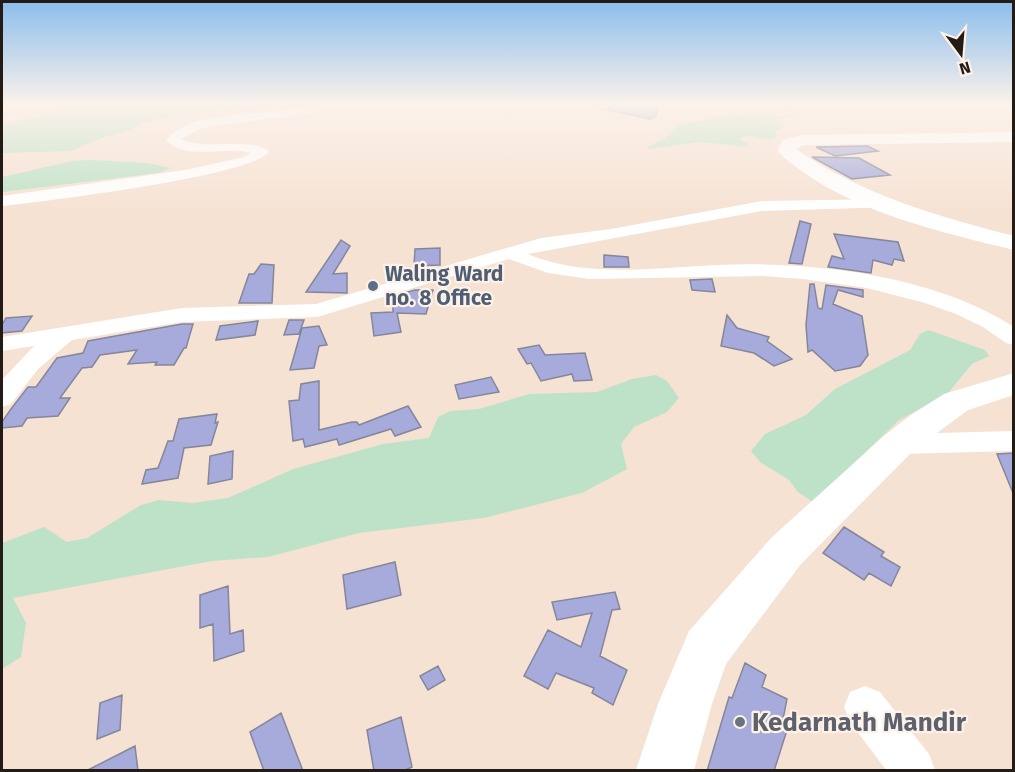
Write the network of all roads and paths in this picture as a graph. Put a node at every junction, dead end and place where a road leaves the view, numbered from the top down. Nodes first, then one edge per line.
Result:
1 (173, 140) edge
2 (802, 140) edge
3 (2, 201) edge
4 (887, 204) junction
5 (1014, 243) edge
6 (509, 252) junction
7 (69, 332) junction
8 (1014, 338) edge
9 (2, 344) edge
10 (2, 355) edge
11 (1014, 384) edge
12 (9, 388) edge
13 (1014, 441) edge
14 (898, 444) junction
15 (865, 707) dead end
16 (665, 771) edge
17 (914, 771) edge

1 - 3 street
2 - 4 highway
4 - 5 highway
4 - 6 street
6 - 7 street
6 - 8 street
7 - 9 street
7 - 12 street
10 - 12 street
11 - 14 highway
13 - 14 street
14 - 16 highway
15 - 17 street

